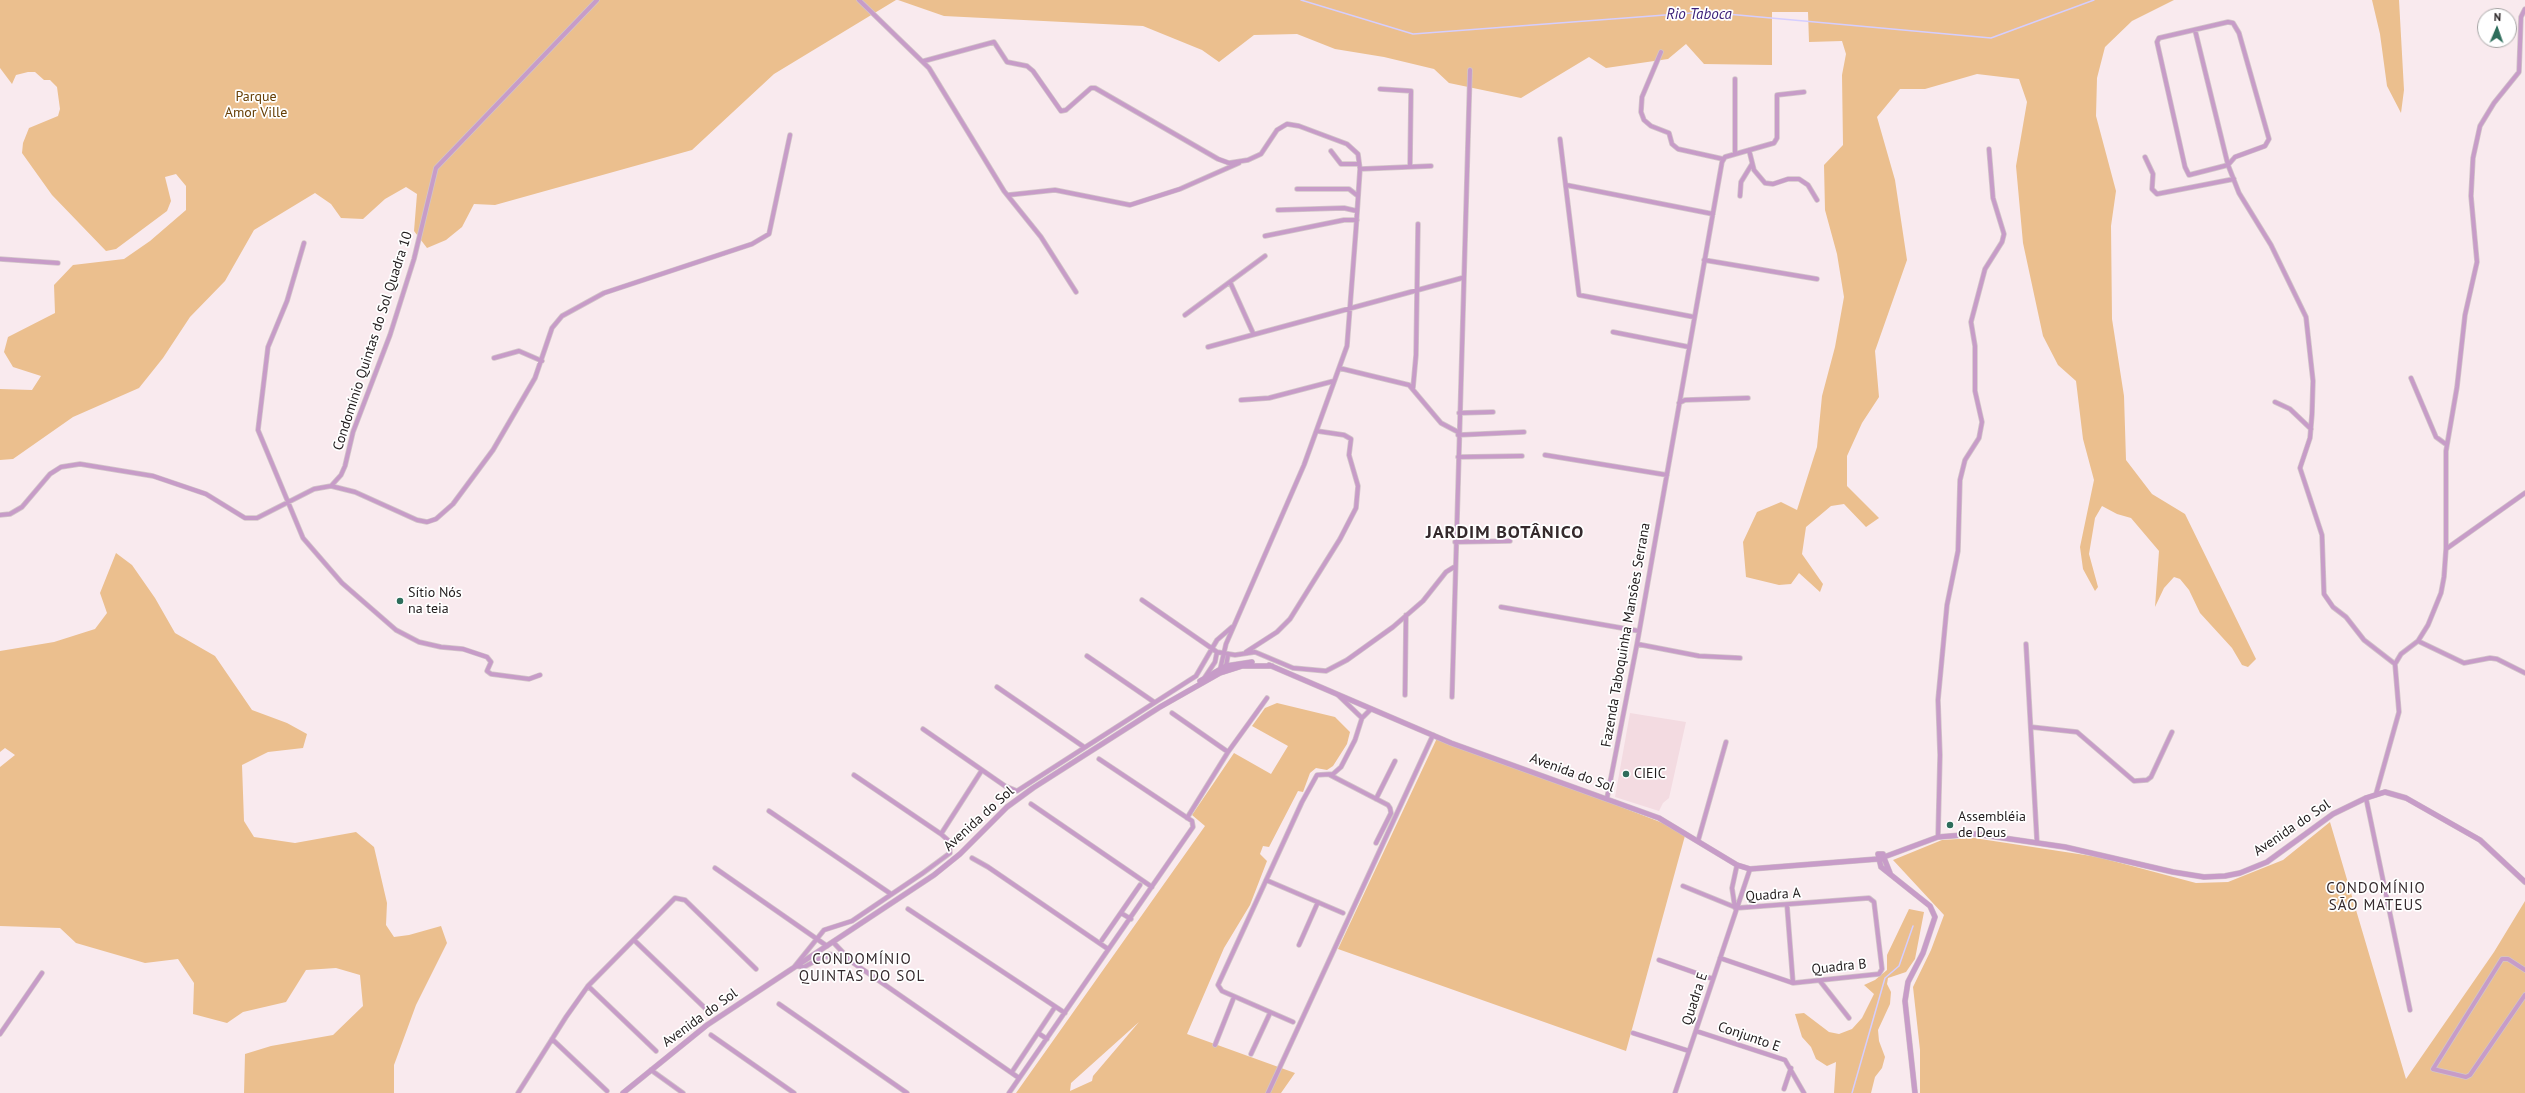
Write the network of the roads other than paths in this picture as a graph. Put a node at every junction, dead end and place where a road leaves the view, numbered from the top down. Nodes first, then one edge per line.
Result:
1 (597, 0) edge
2 (859, 0) edge
3 (2525, 9) edge
4 (2195, 30) junction
5 (1660, 52) dead end
6 (924, 61) junction
7 (1470, 70) dead end
8 (1735, 78) dead end
9 (1380, 89) dead end
10 (1804, 92) dead end
11 (790, 135) dead end
12 (1560, 139) dead end
13 (1989, 149) dead end
14 (1749, 150) junction
15 (1331, 151) dead end
16 (1735, 154) junction
17 (2145, 157) dead end
18 (1723, 159) junction
19 (1240, 162) junction
20 (1359, 163) junction
21 (1752, 164) junction
22 (2228, 165) junction
23 (1431, 166) dead end
24 (1410, 167) junction
25 (1360, 169) junction
26 (2234, 179) junction
27 (1566, 186) junction
28 (1297, 189) dead end
29 (1008, 196) junction
30 (1358, 196) junction
31 (1740, 196) dead end
32 (1817, 200) dead end
33 (1278, 210) dead end
34 (1357, 211) junction
35 (1713, 214) junction
36 (1357, 220) junction
37 (1418, 224) dead end
38 (1265, 236) dead end
39 (304, 243) dead end
40 (1266, 256) dead end
41 (0, 259) edge
42 (1704, 260) junction
43 (58, 263) dead end
44 (1462, 278) junction
45 (1817, 279) dead end
46 (1230, 282) junction
47 (1416, 290) junction
48 (1076, 292) dead end
49 (1351, 308) junction
50 (1185, 315) dead end
51 (1694, 317) junction
52 (1613, 332) dead end
53 (1253, 333) junction
54 (1208, 347) dead end
55 (1689, 347) junction
56 (494, 358) dead end
57 (542, 361) junction
58 (1339, 368) junction
59 (2411, 378) dead end
60 (1334, 381) junction
61 (1413, 388) junction
62 (1748, 398) dead end
63 (1241, 400) dead end
64 (2274, 402) dead end
65 (1679, 403) junction
66 (1493, 412) dead end
67 (1459, 413) junction
68 (2311, 429) junction
69 (1317, 431) junction
70 (1524, 432) dead end
71 (1458, 433) junction
72 (2447, 445) junction
73 (1545, 455) dead end
74 (1522, 456) dead end
75 (1458, 457) junction
76 (1667, 475) junction
77 (331, 486) junction
78 (2525, 493) edge
79 (289, 503) junction
80 (0, 514) edge
81 (1510, 541) dead end
82 (1455, 542) junction
83 (2446, 549) junction
84 (1454, 566) junction
85 (1142, 600) dead end
86 (1501, 607) dead end
87 (1406, 615) junction
88 (1233, 627) junction
89 (1639, 632) junction
90 (1219, 639) junction
91 (2418, 641) junction
92 (1226, 644) junction
93 (1637, 644) junction
94 (2026, 644) dead end
95 (1212, 650) junction
96 (1217, 652) junction
97 (1246, 652) junction
98 (1223, 653) junction
99 (1228, 654) junction
100 (1087, 656) dead end
101 (1740, 658) dead end
102 (1216, 660) junction
103 (2395, 664) junction
104 (1223, 670) junction
105 (2525, 673) edge
106 (540, 675) dead end
107 (1205, 676) junction
108 (997, 687) dead end
109 (1190, 689) junction
110 (1336, 692) junction
111 (1405, 695) dead end
112 (1452, 696) dead end
113 (1267, 698) dead end
114 (1154, 702) junction
115 (1371, 709) junction
116 (1172, 713) dead end
117 (1362, 718) junction
118 (2031, 727) junction
119 (923, 729) dead end
120 (2172, 732) dead end
121 (1434, 735) junction
122 (1726, 742) dead end
123 (1084, 747) junction
124 (1228, 752) junction
125 (1099, 759) dead end
126 (1395, 761) dead end
127 (982, 770) junction
128 (854, 775) dead end
129 (1329, 775) junction
130 (2376, 794) junction
131 (1607, 798) junction
132 (2366, 798) junction
133 (1376, 799) junction
134 (1031, 804) dead end
135 (768, 811) dead end
136 (1186, 818) junction
137 (941, 834) junction
138 (1938, 837) junction
139 (1698, 841) junction
140 (2037, 842) junction
141 (1376, 843) dead end
142 (1881, 857) junction
143 (972, 858) dead end
144 (1737, 865) junction
145 (716, 868) dead end
146 (1750, 870) junction
147 (1266, 880) junction
148 (2525, 882) edge
149 (1140, 885) dead end
150 (1683, 886) dead end
151 (1152, 887) junction
152 (891, 894) junction
153 (1869, 898) joint
154 (1318, 902) junction
155 (1787, 905) junction
156 (908, 908) dead end
157 (1736, 909) junction
158 (1343, 912) dead end
159 (1121, 913) junction
160 (1131, 919) junction
161 (817, 938) junction
162 (634, 940) junction
163 (1102, 940) dead end
164 (832, 942) junction
165 (1299, 945) dead end
166 (826, 946) junction
167 (836, 947) junction
168 (1108, 949) junction
169 (828, 954) junction
170 (823, 956) junction
171 (1720, 958) junction
172 (1659, 960) dead end
173 (852, 962) junction
174 (795, 966) junction
175 (756, 969) dead end
176 (2525, 970) edge
177 (42, 973) dead end
178 (1713, 979) junction
179 (1820, 981) junction
180 (1793, 983) junction
181 (588, 986) junction
182 (2525, 995) edge
183 (1234, 997) junction
184 (779, 1004) dead end
185 (1055, 1007) junction
186 (706, 1009) dead end
187 (2410, 1010) dead end
188 (1064, 1013) junction
189 (1270, 1013) junction
190 (1849, 1018) dead end
191 (1293, 1022) dead end
192 (1696, 1031) junction
193 (1038, 1033) junction
194 (1634, 1033) dead end
195 (0, 1034) edge
196 (711, 1035) dead end
197 (552, 1039) junction
198 (1047, 1039) junction
199 (1215, 1045) dead end
200 (656, 1051) dead end
201 (1689, 1051) junction
202 (1251, 1054) dead end
203 (1791, 1068) junction
204 (651, 1070) junction
205 (1012, 1072) junction
206 (1019, 1078) junction
207 (1784, 1089) dead end
208 (607, 1091) dead end
209 (518, 1093) edge
210 (623, 1093) edge
211 (683, 1093) edge
212 (794, 1093) edge
213 (907, 1093) edge
214 (1009, 1093) edge
215 (1268, 1093) edge
216 (1675, 1093) edge
217 (1804, 1093) edge
218 (1915, 1093) edge

1 - 77 street, Condomínio Quintas do Sol Quadra 10
2 - 6 street
3 - 72 street
4 - 22 street
4 - 22 street
4 - 22 street
5 - 18 street
6 - 19 street
6 - 29 street
7 - 44 street
8 - 16 street
9 - 24 street
10 - 14 street
11 - 57 street
12 - 27 street
13 - 138 street
14 - 16 street
14 - 21 street
15 - 20 street
16 - 18 street
17 - 26 street
18 - 35 street, Fazenda Taboquinha Mansões Serrana
19 - 20 street
19 - 29 street
20 - 25 street
21 - 31 street
21 - 32 street
22 - 26 street
23 - 24 street
24 - 25 street
25 - 30 street
26 - 68 street
27 - 35 street
27 - 51 street
28 - 30 street
29 - 48 street
30 - 34 street
33 - 34 street
34 - 36 street
35 - 42 street, Fazenda Taboquinha Mansões Serrana
36 - 38 street
36 - 49 street
37 - 47 street
39 - 79 street
40 - 46 street
41 - 43 street
42 - 45 street
42 - 51 street, Fazenda Taboquinha Mansões Serrana
44 - 47 street
44 - 67 street
46 - 50 street
46 - 53 street
47 - 49 street
47 - 61 street
49 - 53 street
49 - 58 street
51 - 55 street, Fazenda Taboquinha Mansões Serrana
52 - 55 street
53 - 54 street
55 - 65 street, Fazenda Taboquinha Mansões Serrana
56 - 57 street
57 - 77 street
58 - 60 street
58 - 61 street
59 - 72 street
60 - 63 street
60 - 69 street
61 - 71 street
62 - 65 street
64 - 68 street
65 - 76 street, Fazenda Taboquinha Mansões Serrana
66 - 67 street
67 - 71 street
68 - 103 street
69 - 88 street
69 - 97 street
70 - 71 street
71 - 75 street
72 - 83 street
73 - 76 street
74 - 75 street
75 - 82 street
76 - 89 street, Fazenda Taboquinha Mansões Serrana
77 - 79 street
78 - 83 street
79 - 80 street
79 - 106 street
81 - 82 street
82 - 84 street
83 - 91 street
84 - 87 street
84 - 112 street
85 - 95 street
86 - 89 street
87 - 97 street
87 - 111 street
88 - 90 street
88 - 92 street
89 - 93 street, Fazenda Taboquinha Mansões Serrana
90 - 92 street
90 - 95 street
91 - 103 street
91 - 105 street
92 - 98 street
93 - 101 street
93 - 131 street, Fazenda Taboquinha Mansões Serrana
94 - 118 street
95 - 96 street
95 - 114 street
96 - 98 street
96 - 102 street
97 - 99 street
98 - 99 street
98 - 104 street
99 - 104 street
100 - 114 street
102 - 104 street
102 - 107 street
103 - 130 street
104 - 107 street, Avenida do Sol
104 - 109 street, Avenida do Sol
104 - 110 street, Avenida do Sol
107 - 109 street, Avenida do Sol
108 - 123 street
109 - 164 street, Avenida do Sol
110 - 115 street, Avenida do Sol
110 - 117 street
113 - 124 street
114 - 123 street
115 - 117 street
115 - 121 street, Avenida do Sol
116 - 124 street
117 - 129 street
118 - 120 street
118 - 140 street
119 - 127 street
121 - 131 street, Avenida do Sol
121 - 215 street
122 - 139 street
123 - 127 street
124 - 136 street
125 - 136 street
126 - 133 street
127 - 137 street
128 - 137 street
129 - 133 street
129 - 147 street
130 - 132 street, Avenida do Sol
130 - 148 street, Avenida do Sol
131 - 139 street, Avenida do Sol
132 - 140 street, Avenida do Sol
132 - 187 street
133 - 141 street
134 - 151 street
135 - 152 street
136 - 151 street
137 - 152 street
138 - 140 street, Avenida do Sol
138 - 142 street, Avenida do Sol
139 - 144 street, Avenida do Sol
142 - 146 street, Avenida do Sol
142 - 218 street
143 - 168 street
144 - 146 street, Avenida do Sol
144 - 157 street
145 - 161 street
146 - 157 street, Quadra E
147 - 154 street
147 - 183 street
149 - 159 street
150 - 157 street, Quadra A
151 - 160 street
152 - 161 street
153 - 155 street, Quadra A
153 - 179 street, Quadra B
154 - 158 street
154 - 165 street
155 - 157 street, Quadra A
155 - 180 street, Quadra B
156 - 185 street
157 - 171 street, Quadra E
159 - 160 street
159 - 163 street
160 - 168 street
161 - 166 street
161 - 174 street
162 - 175 street
162 - 181 street
162 - 186 street
164 - 166 street, Avenida do Sol
164 - 167 street
166 - 174 street, Avenida do Sol
167 - 169 street
167 - 173 street
168 - 188 street
169 - 170 street
169 - 173 street
170 - 173 street
170 - 174 street
171 - 178 street, Quadra E
171 - 180 street, Quadra B
172 - 178 street
173 - 205 street
174 - 204 street, Avenida do Sol
176 - 182 street
177 - 195 street
178 - 192 street, Quadra E
179 - 180 street, Quadra B
179 - 190 street
181 - 197 street
181 - 200 street
183 - 189 street
183 - 199 street
184 - 213 street
185 - 188 street
185 - 193 street
188 - 198 street
189 - 191 street
189 - 202 street
192 - 201 street, Quadra E
192 - 203 street, Conjunto E
193 - 198 street
193 - 205 street
194 - 201 street
196 - 212 street
197 - 208 street
197 - 209 street
198 - 206 street
201 - 216 street, Quadra E
203 - 207 street
203 - 217 street
204 - 210 street, Avenida do Sol
204 - 211 street
205 - 206 street
206 - 214 street

